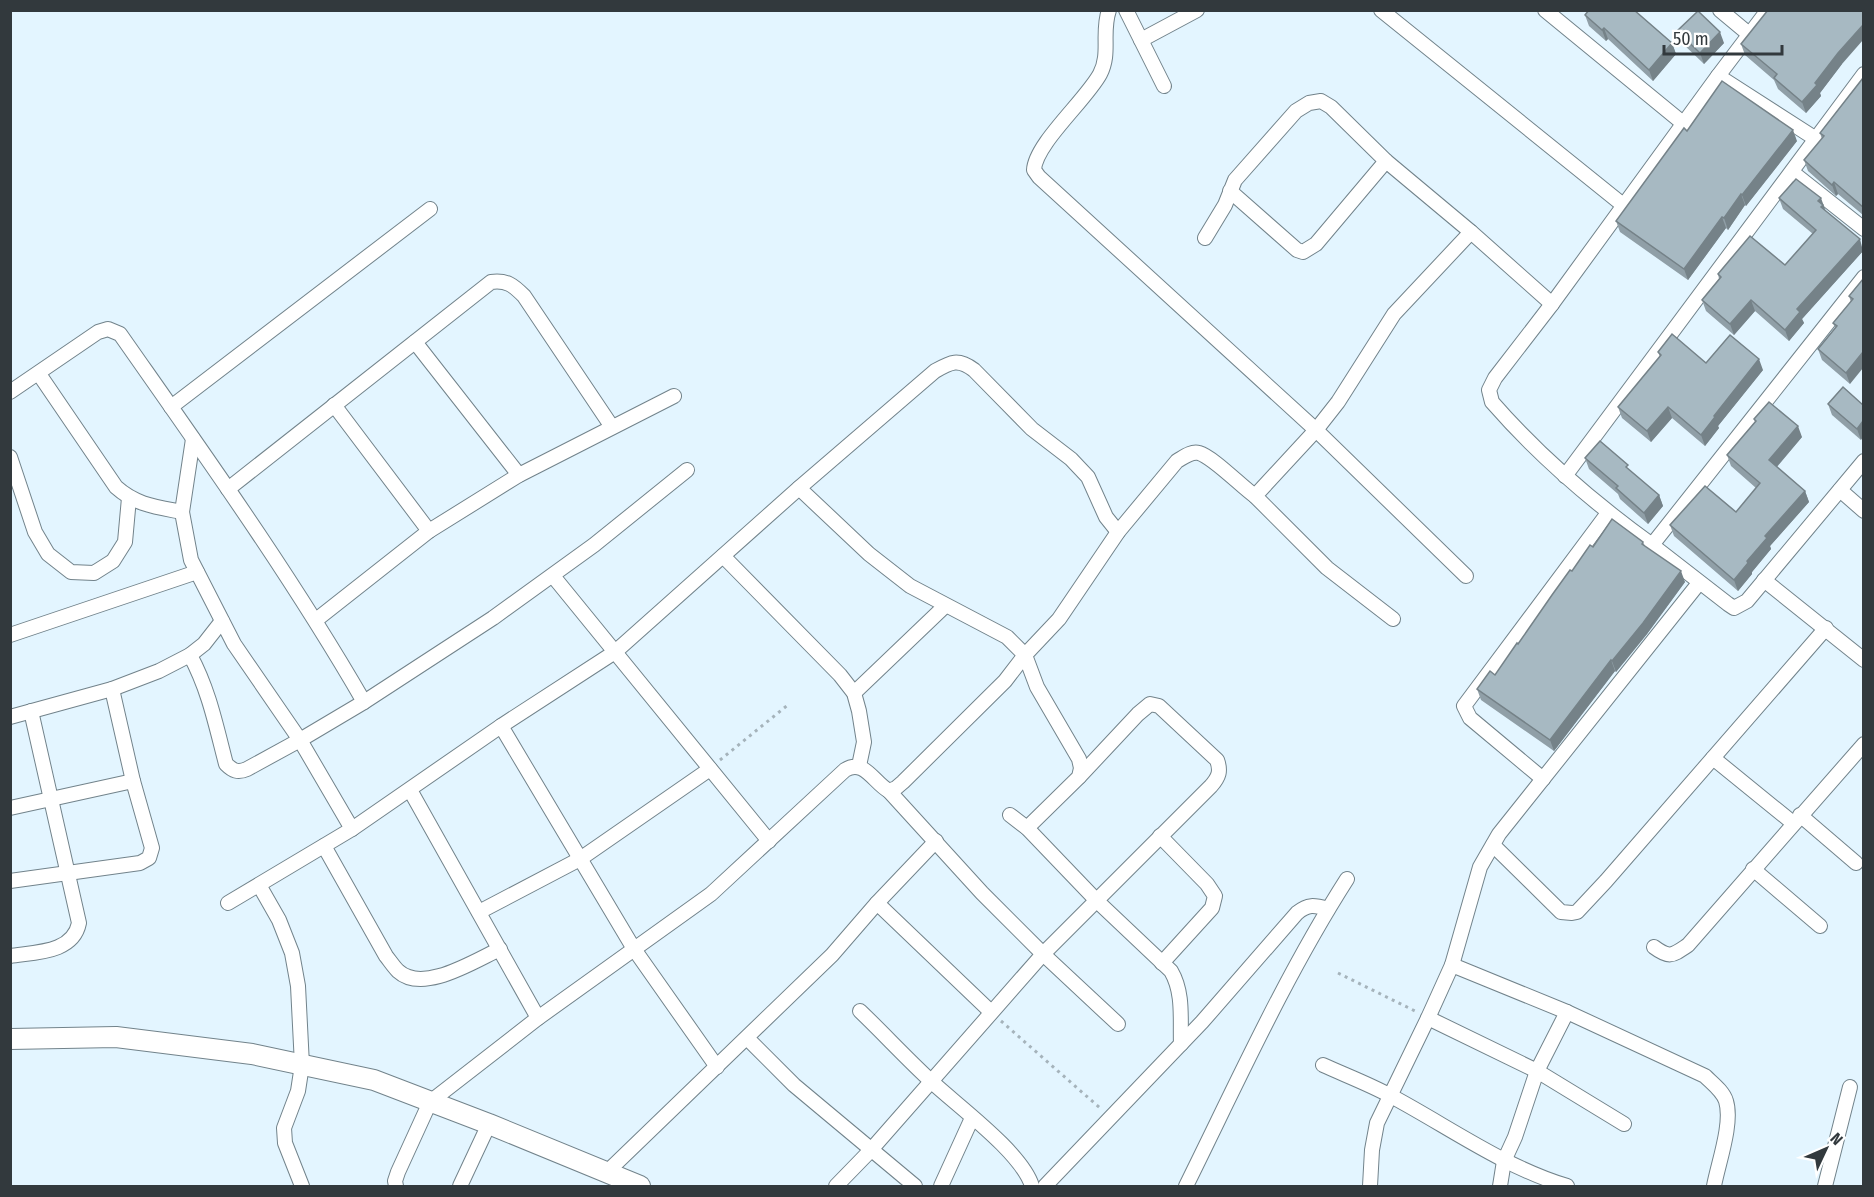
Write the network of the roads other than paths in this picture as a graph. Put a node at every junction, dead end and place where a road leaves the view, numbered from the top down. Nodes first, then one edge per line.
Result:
1 (1109, 10) edge
2 (1126, 10) edge
3 (1197, 10) edge
4 (1381, 10) edge
5 (1545, 10) edge
6 (1720, 10) edge
7 (1768, 10) edge
8 (1750, 35) junction
9 (1141, 40) junction
10 (1863, 74) edge
11 (1718, 75) junction
12 (1164, 86) dead end
13 (1684, 124) junction
14 (1816, 139) junction
15 (1386, 161) junction
16 (1792, 172) junction
17 (1230, 191) junction
18 (1623, 205) junction
19 (430, 209) dead end
20 (1863, 229) edge
21 (1471, 232) junction
22 (1205, 238) dead end
23 (1863, 277) edge
24 (1552, 304) junction
25 (415, 342) junction
26 (39, 374) junction
27 (11, 390) edge
28 (674, 396) dead end
29 (334, 405) junction
30 (171, 407) junction
31 (612, 427) junction
32 (1316, 430) junction
33 (194, 439) junction
34 (10, 457) edge
35 (1863, 461) edge
36 (687, 470) dead end
37 (519, 475) junction
38 (1565, 476) junction
39 (799, 488) junction
40 (228, 489) junction
41 (1840, 490) junction
42 (1255, 496) junction
43 (129, 498) junction
44 (182, 512) junction
45 (1863, 512) edge
46 (1608, 513) junction
47 (429, 531) junction
48 (1118, 532) junction
49 (1652, 545) junction
50 (723, 556) junction
51 (197, 572) junction
52 (553, 576) junction
53 (1466, 576) dead end
54 (1764, 580) junction
55 (1699, 583) junction
56 (945, 606) junction
57 (1393, 619) dead end
58 (316, 620) junction
59 (222, 621) junction
60 (1826, 628) junction
61 (10, 635) edge
62 (615, 652) junction
63 (190, 655) junction
64 (1025, 655) junction
65 (1863, 660) edge
66 (112, 688) junction
67 (854, 693) junction
68 (364, 702) junction
69 (31, 711) junction
70 (10, 717) edge
71 (501, 726) junction
72 (300, 740) junction
73 (1863, 744) edge
74 (1713, 758) junction
75 (1858, 761) edge
76 (859, 766) junction
77 (710, 769) junction
78 (1079, 777) junction
79 (1543, 779) junction
80 (134, 781) junction
81 (410, 790) junction
82 (889, 791) junction
83 (52, 799) junction
84 (10, 808) edge
85 (1011, 815) dead end
86 (1797, 819) junction
87 (1027, 828) junction
88 (352, 829) junction
89 (1160, 836) junction
90 (769, 841) junction
91 (936, 841) junction
92 (1493, 845) junction
93 (324, 846) junction
94 (580, 859) junction
95 (1856, 863) dead end
96 (1753, 869) junction
97 (68, 872) junction
98 (1347, 879) dead end
99 (10, 881) edge
100 (259, 885) junction
101 (1097, 901) junction
102 (228, 903) dead end
103 (877, 903) junction
104 (1328, 909) junction
105 (479, 912) junction
106 (1820, 926) dead end
107 (1654, 947) dead end
108 (634, 949) junction
109 (500, 950) junction
110 (1043, 954) junction
111 (10, 956) edge
112 (1162, 963) junction
113 (1452, 965) junction
114 (860, 1011) dead end
115 (991, 1012) junction
116 (1568, 1012) junction
117 (538, 1018) junction
118 (1428, 1018) junction
119 (1118, 1024) dead end
120 (11, 1034) edge
121 (747, 1038) junction
122 (1181, 1044) junction
123 (302, 1065) junction
124 (1323, 1065) dead end
125 (717, 1067) junction
126 (1538, 1071) junction
127 (931, 1081) junction
128 (1850, 1087) dead end
129 (1389, 1095) junction
130 (430, 1102) junction
131 (972, 1118) junction
132 (489, 1124) junction
133 (1624, 1124) dead end
134 (870, 1151) junction
135 (1504, 1161) junction
136 (606, 1173) junction
137 (302, 1186) edge
138 (396, 1186) edge
139 (460, 1186) edge
140 (640, 1186) edge
141 (836, 1186) edge
142 (915, 1186) edge
143 (940, 1186) edge
144 (1032, 1186) edge
145 (1046, 1186) edge
146 (1186, 1186) edge
147 (1370, 1186) edge
148 (1500, 1186) edge
149 (1567, 1186) edge
150 (1714, 1186) edge
151 (1825, 1186) edge

1 - 32 street
2 - 9 street
3 - 9 street
4 - 18 street
5 - 13 street
6 - 8 street
7 - 8 street
8 - 11 street
9 - 12 street
10 - 14 street
11 - 13 street
11 - 14 street
13 - 18 street
14 - 16 street
15 - 17 street
15 - 17 street
15 - 21 street
16 - 20 street
16 - 38 street
17 - 22 street
18 - 24 street
19 - 30 street
21 - 24 street
21 - 32 street
23 - 49 street
24 - 38 street
25 - 29 street
25 - 31 street
25 - 37 street
26 - 27 street
26 - 30 street
26 - 43 street
28 - 31 street
29 - 40 street
29 - 47 street
30 - 33 street
31 - 37 street
32 - 42 street
32 - 53 street
33 - 40 street
33 - 44 street
34 - 43 street
35 - 41 street
36 - 52 street
37 - 47 street
38 - 46 street
39 - 48 street
39 - 50 street
39 - 56 street
40 - 58 street
41 - 45 street
41 - 54 street
42 - 48 street
42 - 57 street
43 - 44 street
44 - 51 street
46 - 49 street
46 - 79 street
47 - 58 street
48 - 64 street
49 - 55 street
50 - 62 street
50 - 67 street
51 - 59 street
51 - 61 street
52 - 62 street
52 - 68 street
54 - 55 street
54 - 60 street
55 - 79 street
56 - 64 street
56 - 67 street
58 - 68 street
59 - 63 street
59 - 72 street
60 - 65 street
60 - 74 street
62 - 71 street
62 - 77 street
63 - 66 street
63 - 72 street
64 - 78 street
64 - 82 street
66 - 69 street
66 - 80 street
67 - 76 street
68 - 72 street
69 - 70 street
69 - 83 street
71 - 81 street
71 - 94 street
72 - 88 street
73 - 75 street
74 - 86 street
74 - 92 street
75 - 86 street
76 - 82 street
76 - 90 street
77 - 90 street
77 - 94 street
78 - 87 street
78 - 89 street
79 - 92 street
80 - 83 street
80 - 97 street
81 - 88 street
81 - 105 street
82 - 91 street
83 - 84 street
83 - 97 street
85 - 87 street
86 - 95 street
86 - 96 street
87 - 101 street
88 - 93 street
89 - 101 street
89 - 112 street
90 - 108 street
91 - 103 street
91 - 110 street
92 - 113 street
93 - 100 street
93 - 109 street
94 - 105 street
94 - 108 street
96 - 106 street
96 - 107 street
97 - 99 street
97 - 111 street
98 - 104 street
100 - 102 street
100 - 123 street
101 - 110 street
101 - 112 street
103 - 115 street
103 - 121 street
104 - 122 street
104 - 146 street
105 - 109 street
108 - 117 street
108 - 125 street
109 - 117 street
110 - 115 street
110 - 119 street
112 - 122 street
113 - 116 street
113 - 118 street
114 - 127 street
115 - 127 street
116 - 126 street
116 - 150 street
117 - 130 street
118 - 126 street
118 - 129 street
120 - 123 street
121 - 125 street
121 - 134 street
122 - 145 street
123 - 130 street
123 - 137 street
124 - 129 street
125 - 136 street
126 - 133 street
126 - 135 street
127 - 131 street
127 - 134 street
128 - 151 street
129 - 135 street
129 - 147 street
130 - 132 street
130 - 138 street
131 - 143 street
131 - 144 street
132 - 136 street
132 - 139 street
134 - 141 street
134 - 142 street
135 - 148 street
135 - 149 street
136 - 140 street

